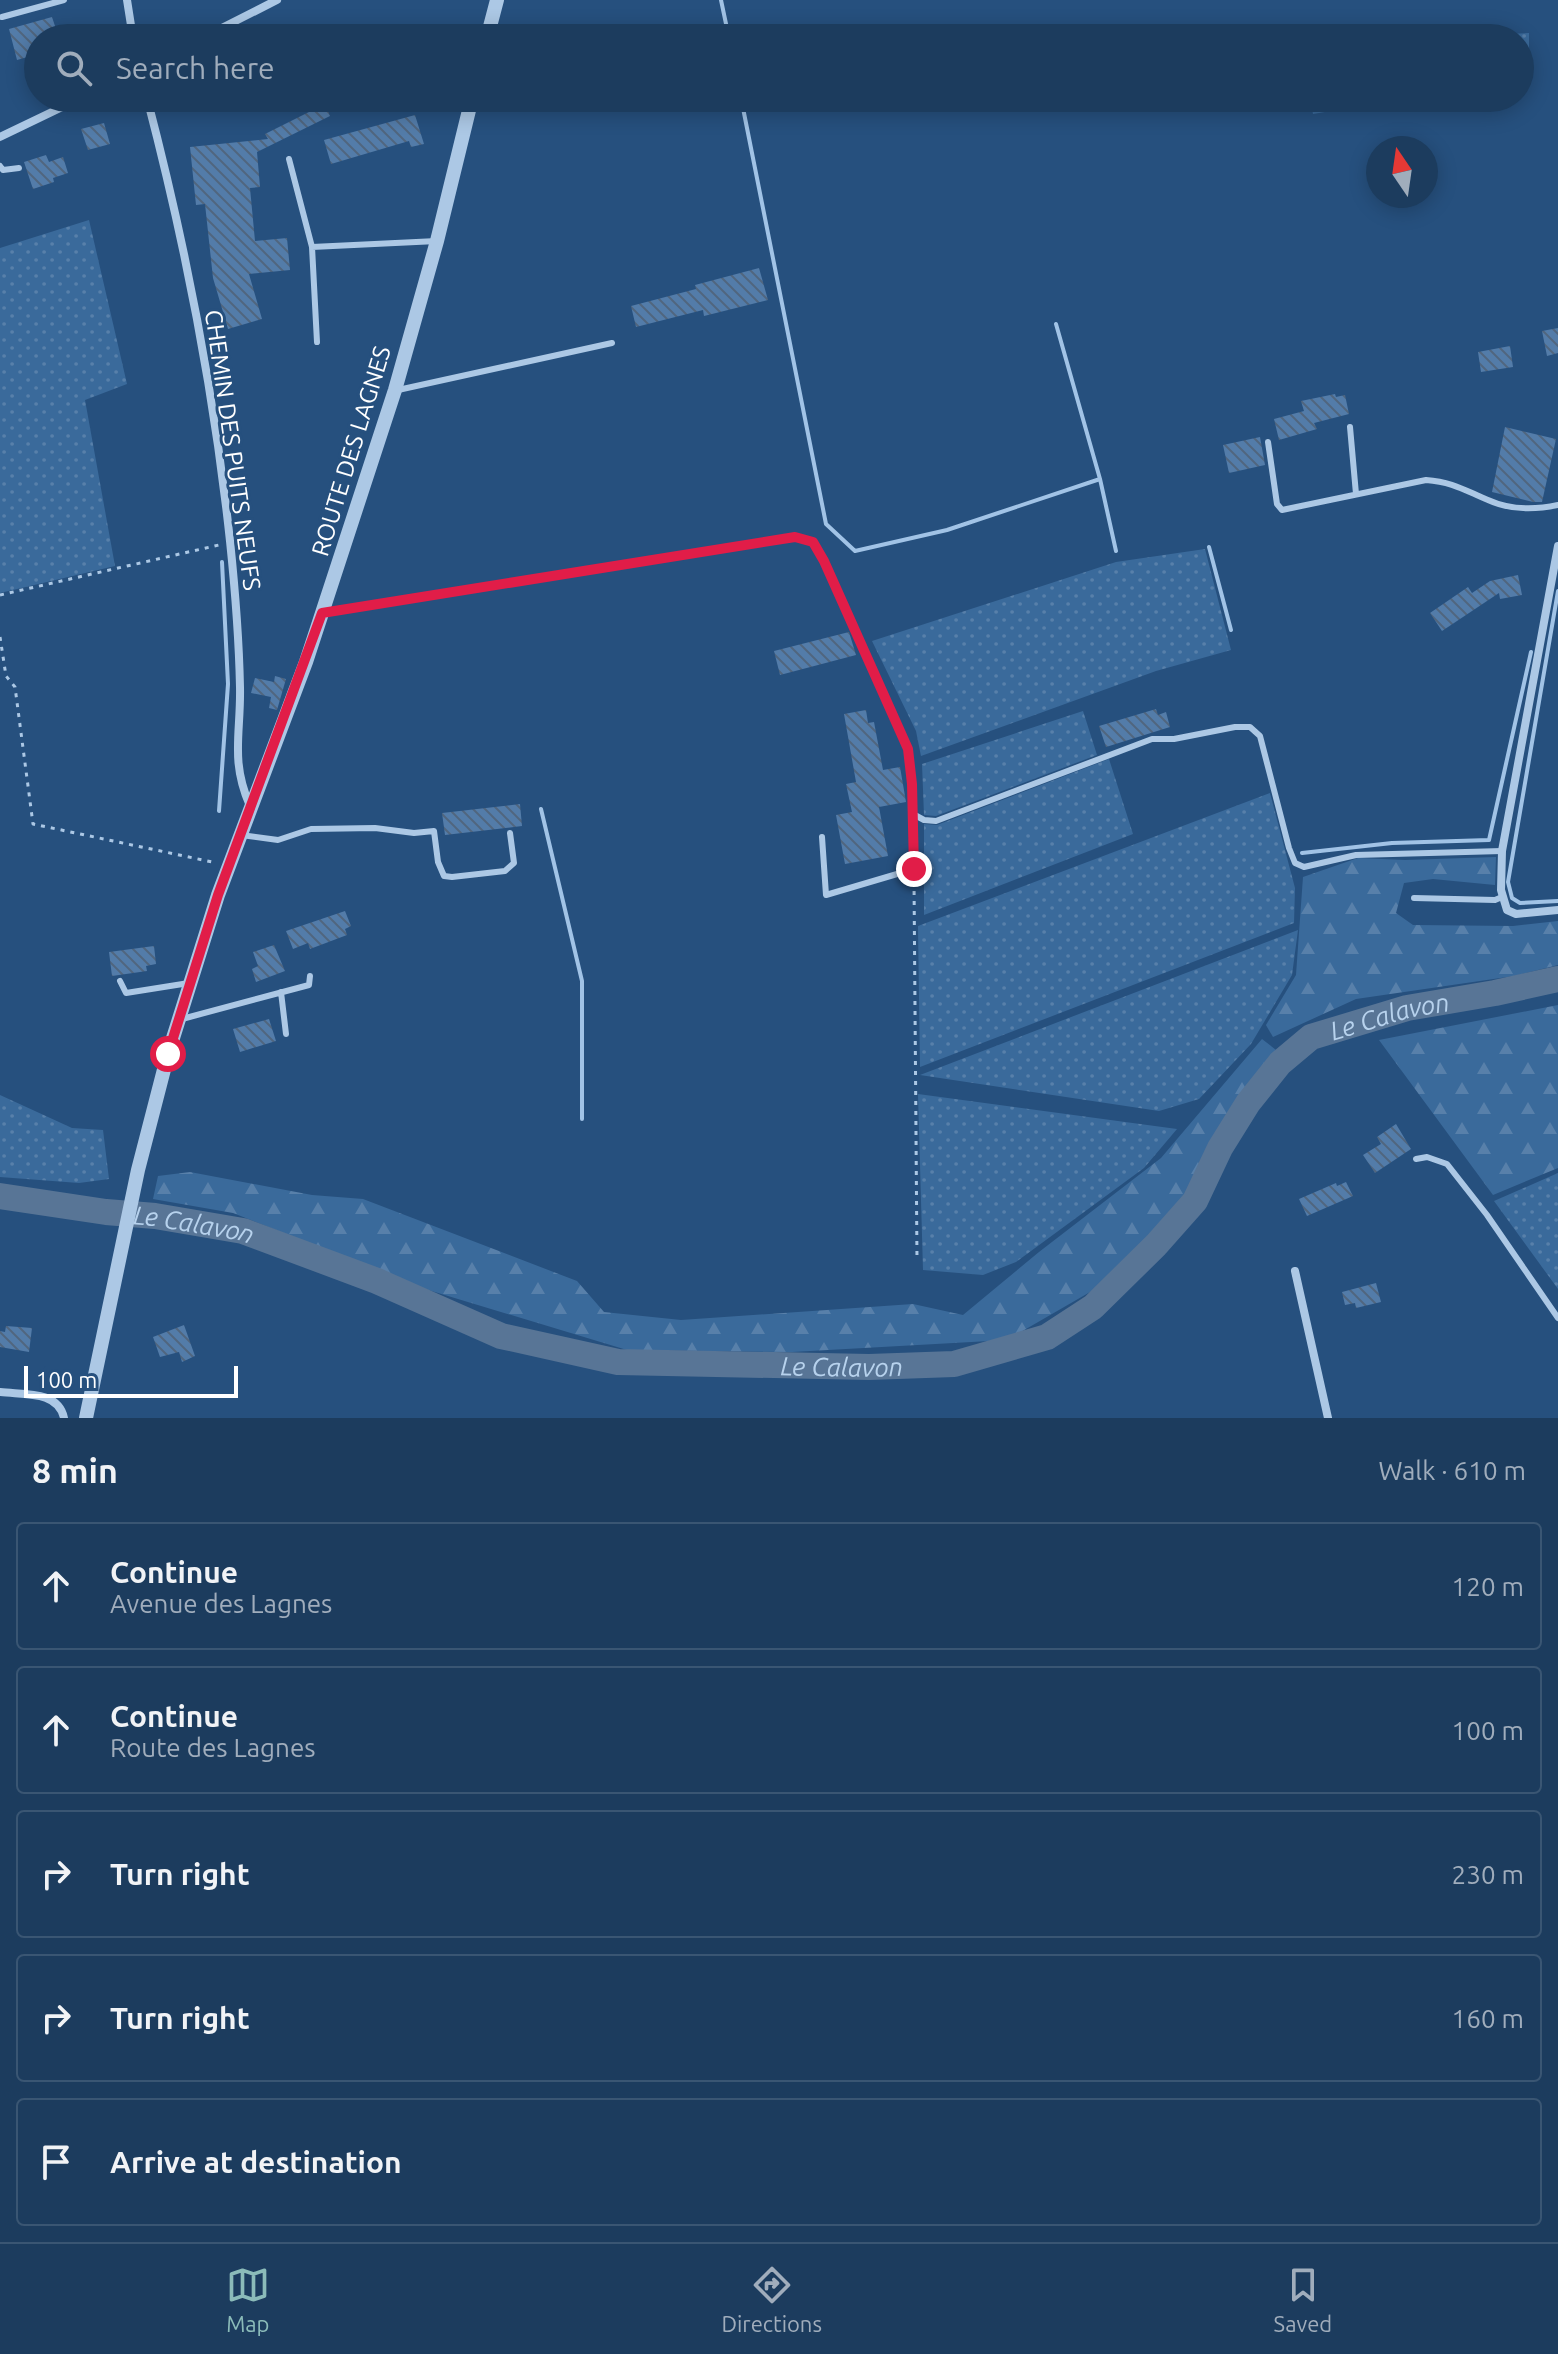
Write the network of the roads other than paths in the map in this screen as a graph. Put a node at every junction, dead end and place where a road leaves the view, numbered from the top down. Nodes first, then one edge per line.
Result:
1 (64, 0) edge
2 (127, 0) edge
3 (277, 0) edge
4 (497, 0) edge
5 (2, 17) dead end
6 (131, 24) edge
7 (230, 24) edge
8 (491, 24) edge
9 (52, 112) edge
10 (150, 112) edge
11 (469, 112) edge
12 (0, 137) edge
13 (289, 159) dead end
14 (0, 166) edge
15 (19, 168) dead end
16 (437, 241) junction
17 (312, 247) junction
18 (317, 342) dead end
19 (612, 343) dead end
20 (395, 390) junction
21 (1350, 427) dead end
22 (1268, 442) dead end
23 (1356, 494) junction
24 (1558, 505) edge
25 (1558, 546) edge
26 (322, 613) junction
27 (251, 810) junction
28 (913, 814) junction
29 (510, 833) dead end
30 (241, 835) junction
31 (822, 837) dead end
32 (1502, 851) junction
33 (1502, 897) junction
34 (1414, 898) dead end
35 (1558, 910) edge
36 (310, 976) dead end
37 (120, 981) dead end
38 (190, 983) junction
39 (281, 992) junction
40 (179, 1020) junction
41 (286, 1034) dead end
42 (1416, 1159) dead end
43 (1295, 1271) dead end
44 (1558, 1318) edge
45 (0, 1392) edge
46 (64, 1418) edge
47 (86, 1418) edge
48 (1328, 1418) edge

1 - 5 lane
2 - 6 street
3 - 7 street
4 - 8 street
9 - 12 street
10 - 27 street, CHEMIN DES PUITS NEUFS
11 - 16 street, ROUTE DES LAGNES
13 - 17 lane
14 - 15 lane
16 - 17 lane
16 - 20 street, ROUTE DES LAGNES
17 - 18 lane
19 - 20 lane
20 - 26 street, ROUTE DES LAGNES
21 - 23 lane
22 - 23 lane
23 - 24 lane
25 - 32 street
26 - 27 street, ROUTE DES LAGNES
26 - 28 lane
27 - 30 street, ROUTE DES LAGNES
28 - 31 lane
28 - 32 lane
29 - 30 lane
30 - 38 street, ROUTE DES LAGNES
32 - 33 street
33 - 34 lane
33 - 35 street
36 - 39 lane
37 - 38 lane
38 - 40 street, ROUTE DES LAGNES
39 - 40 lane
39 - 41 lane
40 - 47 street, ROUTE DES LAGNES
42 - 44 lane
43 - 48 street
45 - 46 street

